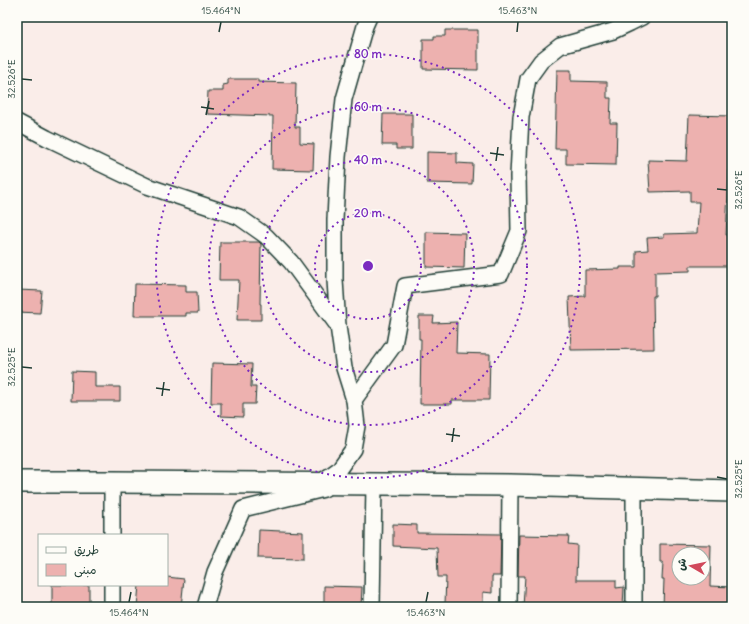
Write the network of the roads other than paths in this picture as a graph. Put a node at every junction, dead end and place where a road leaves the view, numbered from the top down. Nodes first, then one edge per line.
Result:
1 (369, 17) edge
2 (642, 17) edge
3 (17, 122) edge
4 (338, 326) junction
5 (354, 400) junction
6 (17, 482) edge
7 (112, 482) junction
8 (318, 484) junction
9 (344, 484) junction
10 (374, 484) junction
11 (510, 485) junction
12 (634, 489) junction
13 (732, 491) edge
14 (112, 534) edge
15 (112, 586) edge
16 (112, 607) edge
17 (205, 607) edge
18 (372, 607) edge
19 (509, 607) edge
20 (634, 607) edge

1 - 4 street
2 - 5 street
3 - 4 street
4 - 5 street
5 - 8 street
6 - 7 street
7 - 8 street
7 - 14 street
8 - 9 street
9 - 10 street
9 - 17 street
10 - 11 street
10 - 18 street
11 - 12 street
11 - 19 street
12 - 13 street
12 - 20 street
15 - 16 street

